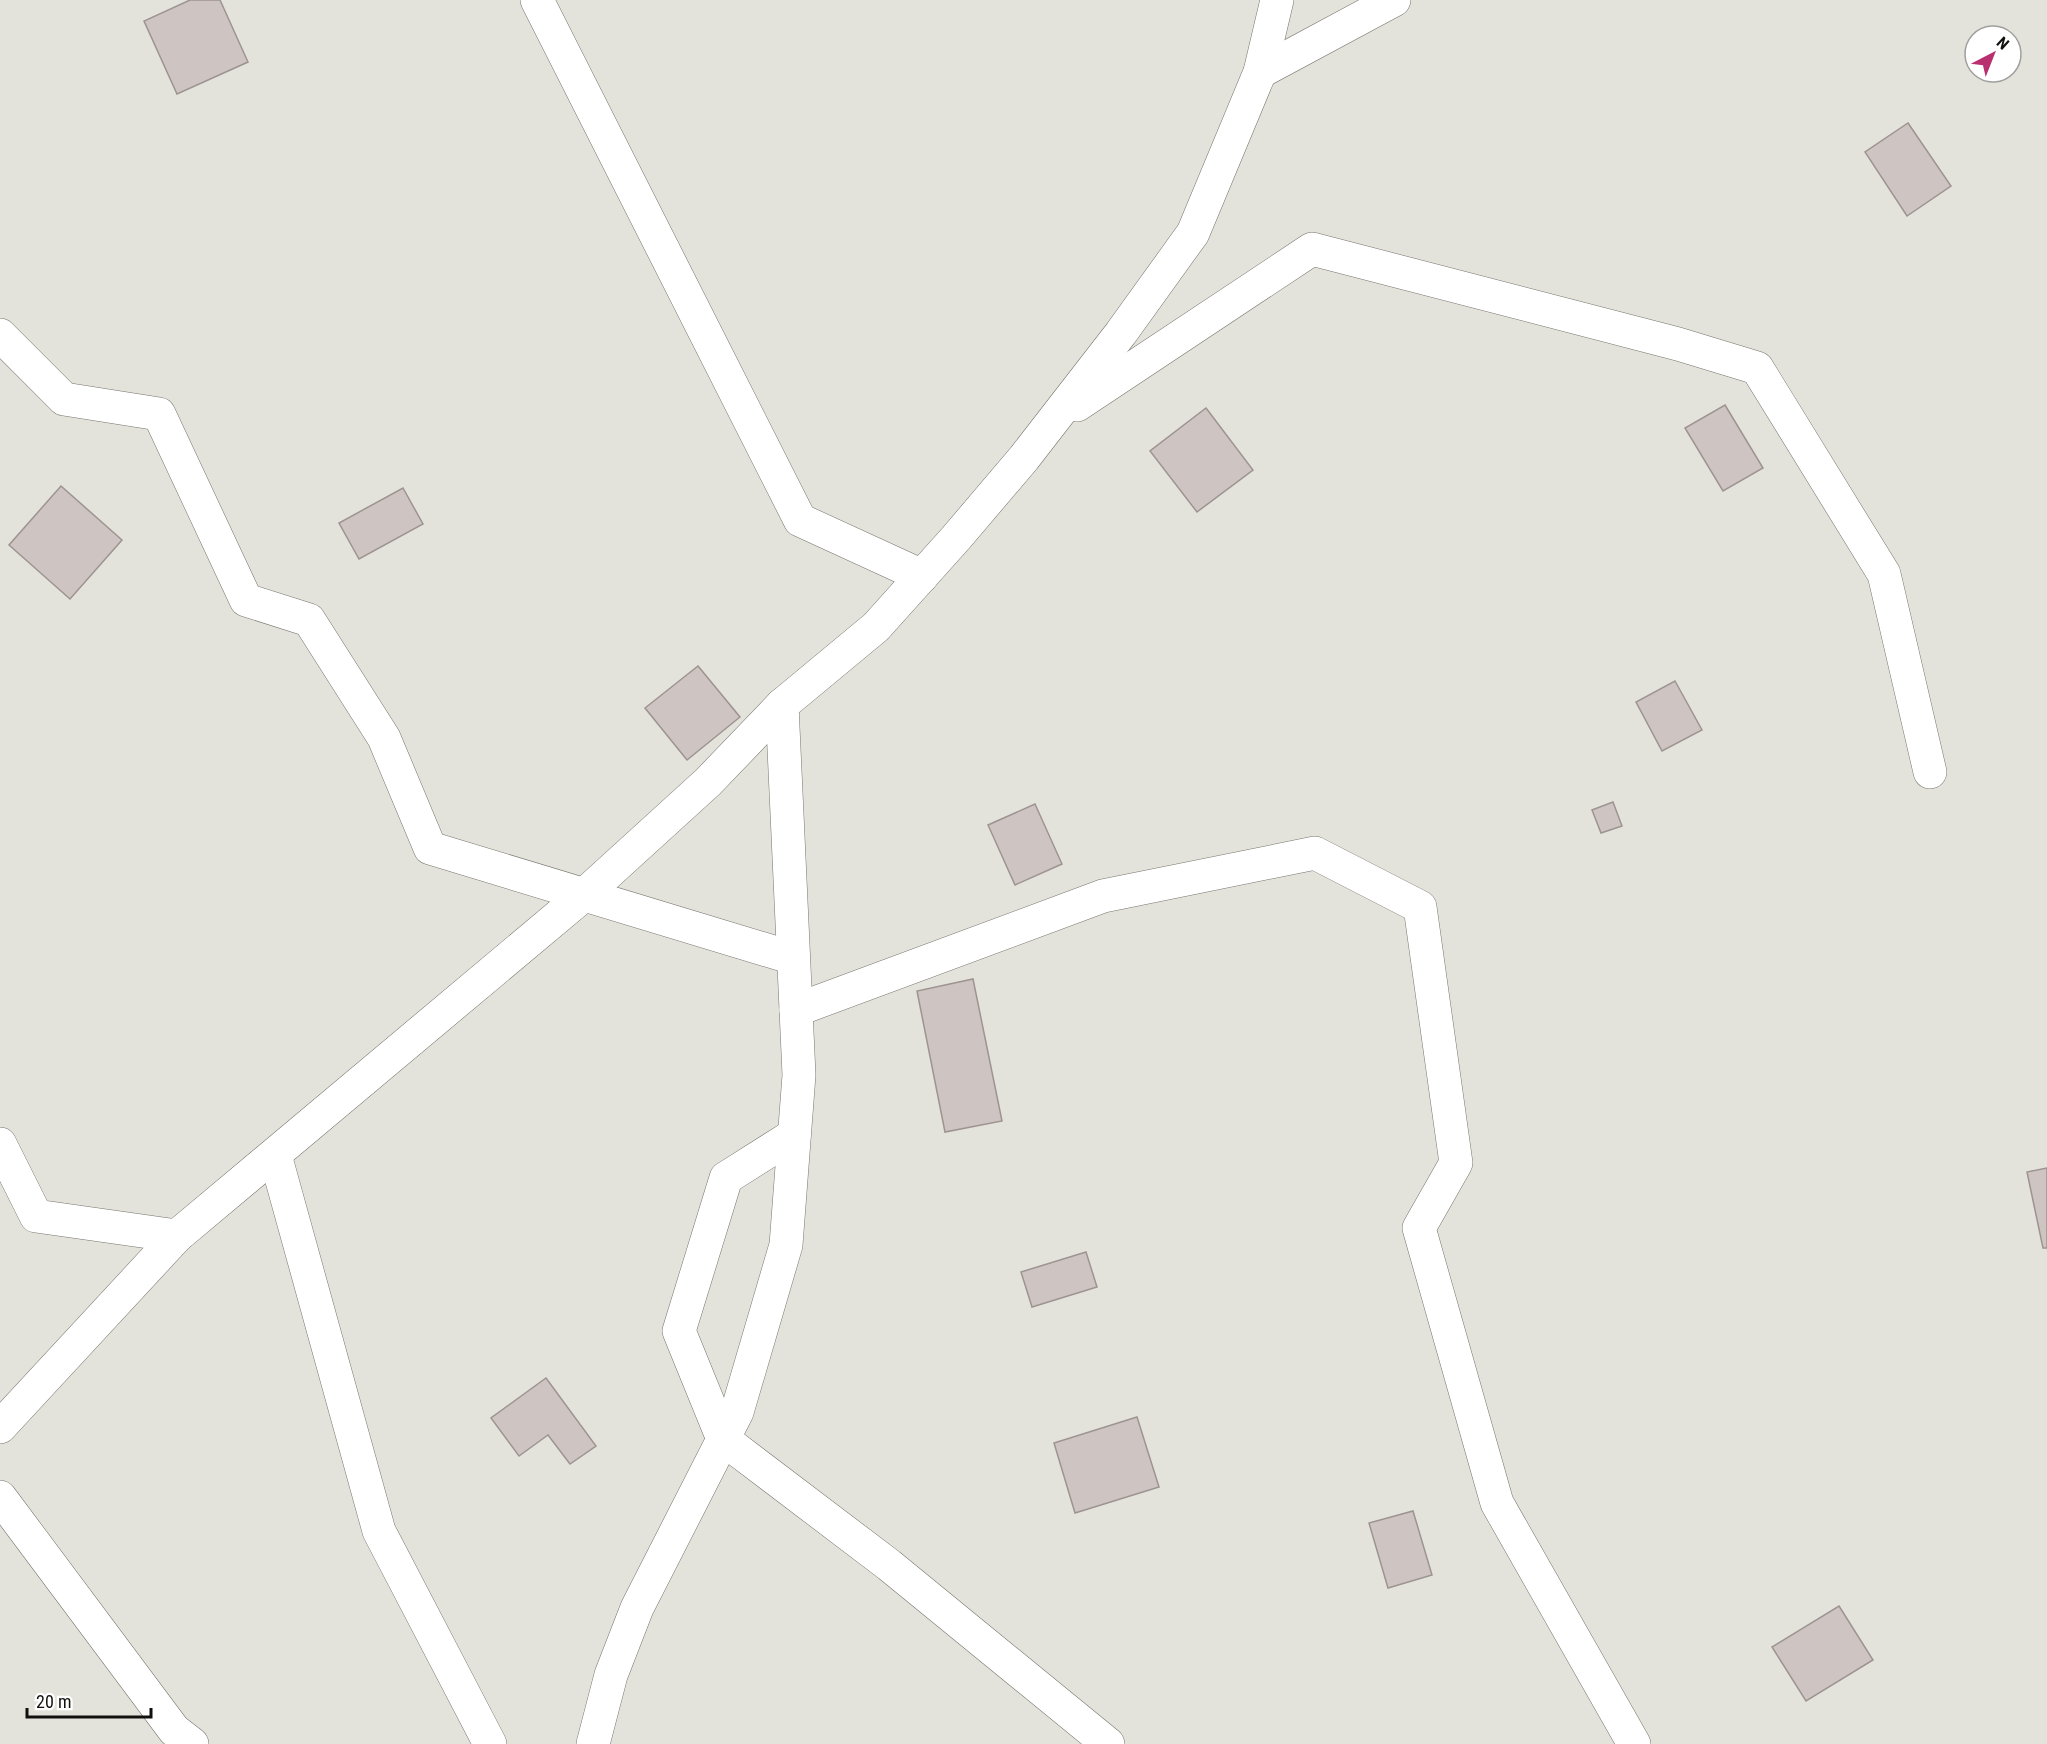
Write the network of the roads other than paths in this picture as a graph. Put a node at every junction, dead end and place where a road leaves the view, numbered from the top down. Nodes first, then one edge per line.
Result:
1 (537, 0) edge
2 (1277, 0) edge
3 (1394, 0) edge
4 (1260, 72) junction
5 (0, 335) edge
6 (1053, 421) junction
7 (922, 576) junction
8 (782, 705) junction
9 (1930, 772) dead end
10 (585, 894) junction
11 (793, 958) junction
12 (796, 1010) junction
13 (794, 1135) junction
14 (0, 1144) edge
15 (275, 1155) junction
16 (177, 1236) junction
17 (0, 1427) edge
18 (723, 1439) junction
19 (0, 1497) edge
20 (1080, 1731) edge
21 (192, 1744) edge
22 (490, 1744) edge
23 (594, 1744) edge
24 (1108, 1744) edge
25 (1634, 1744) edge

1 - 7 street
2 - 4 street
3 - 4 street
4 - 6 street
5 - 10 street
6 - 7 street
6 - 9 street
7 - 8 street
8 - 10 street
8 - 11 street
10 - 11 street
10 - 15 street
11 - 12 street
12 - 13 street
12 - 25 street
13 - 18 street
13 - 18 street
14 - 16 street
15 - 16 street
15 - 22 street
16 - 17 street
18 - 20 street
18 - 23 street
19 - 21 street
20 - 24 street

